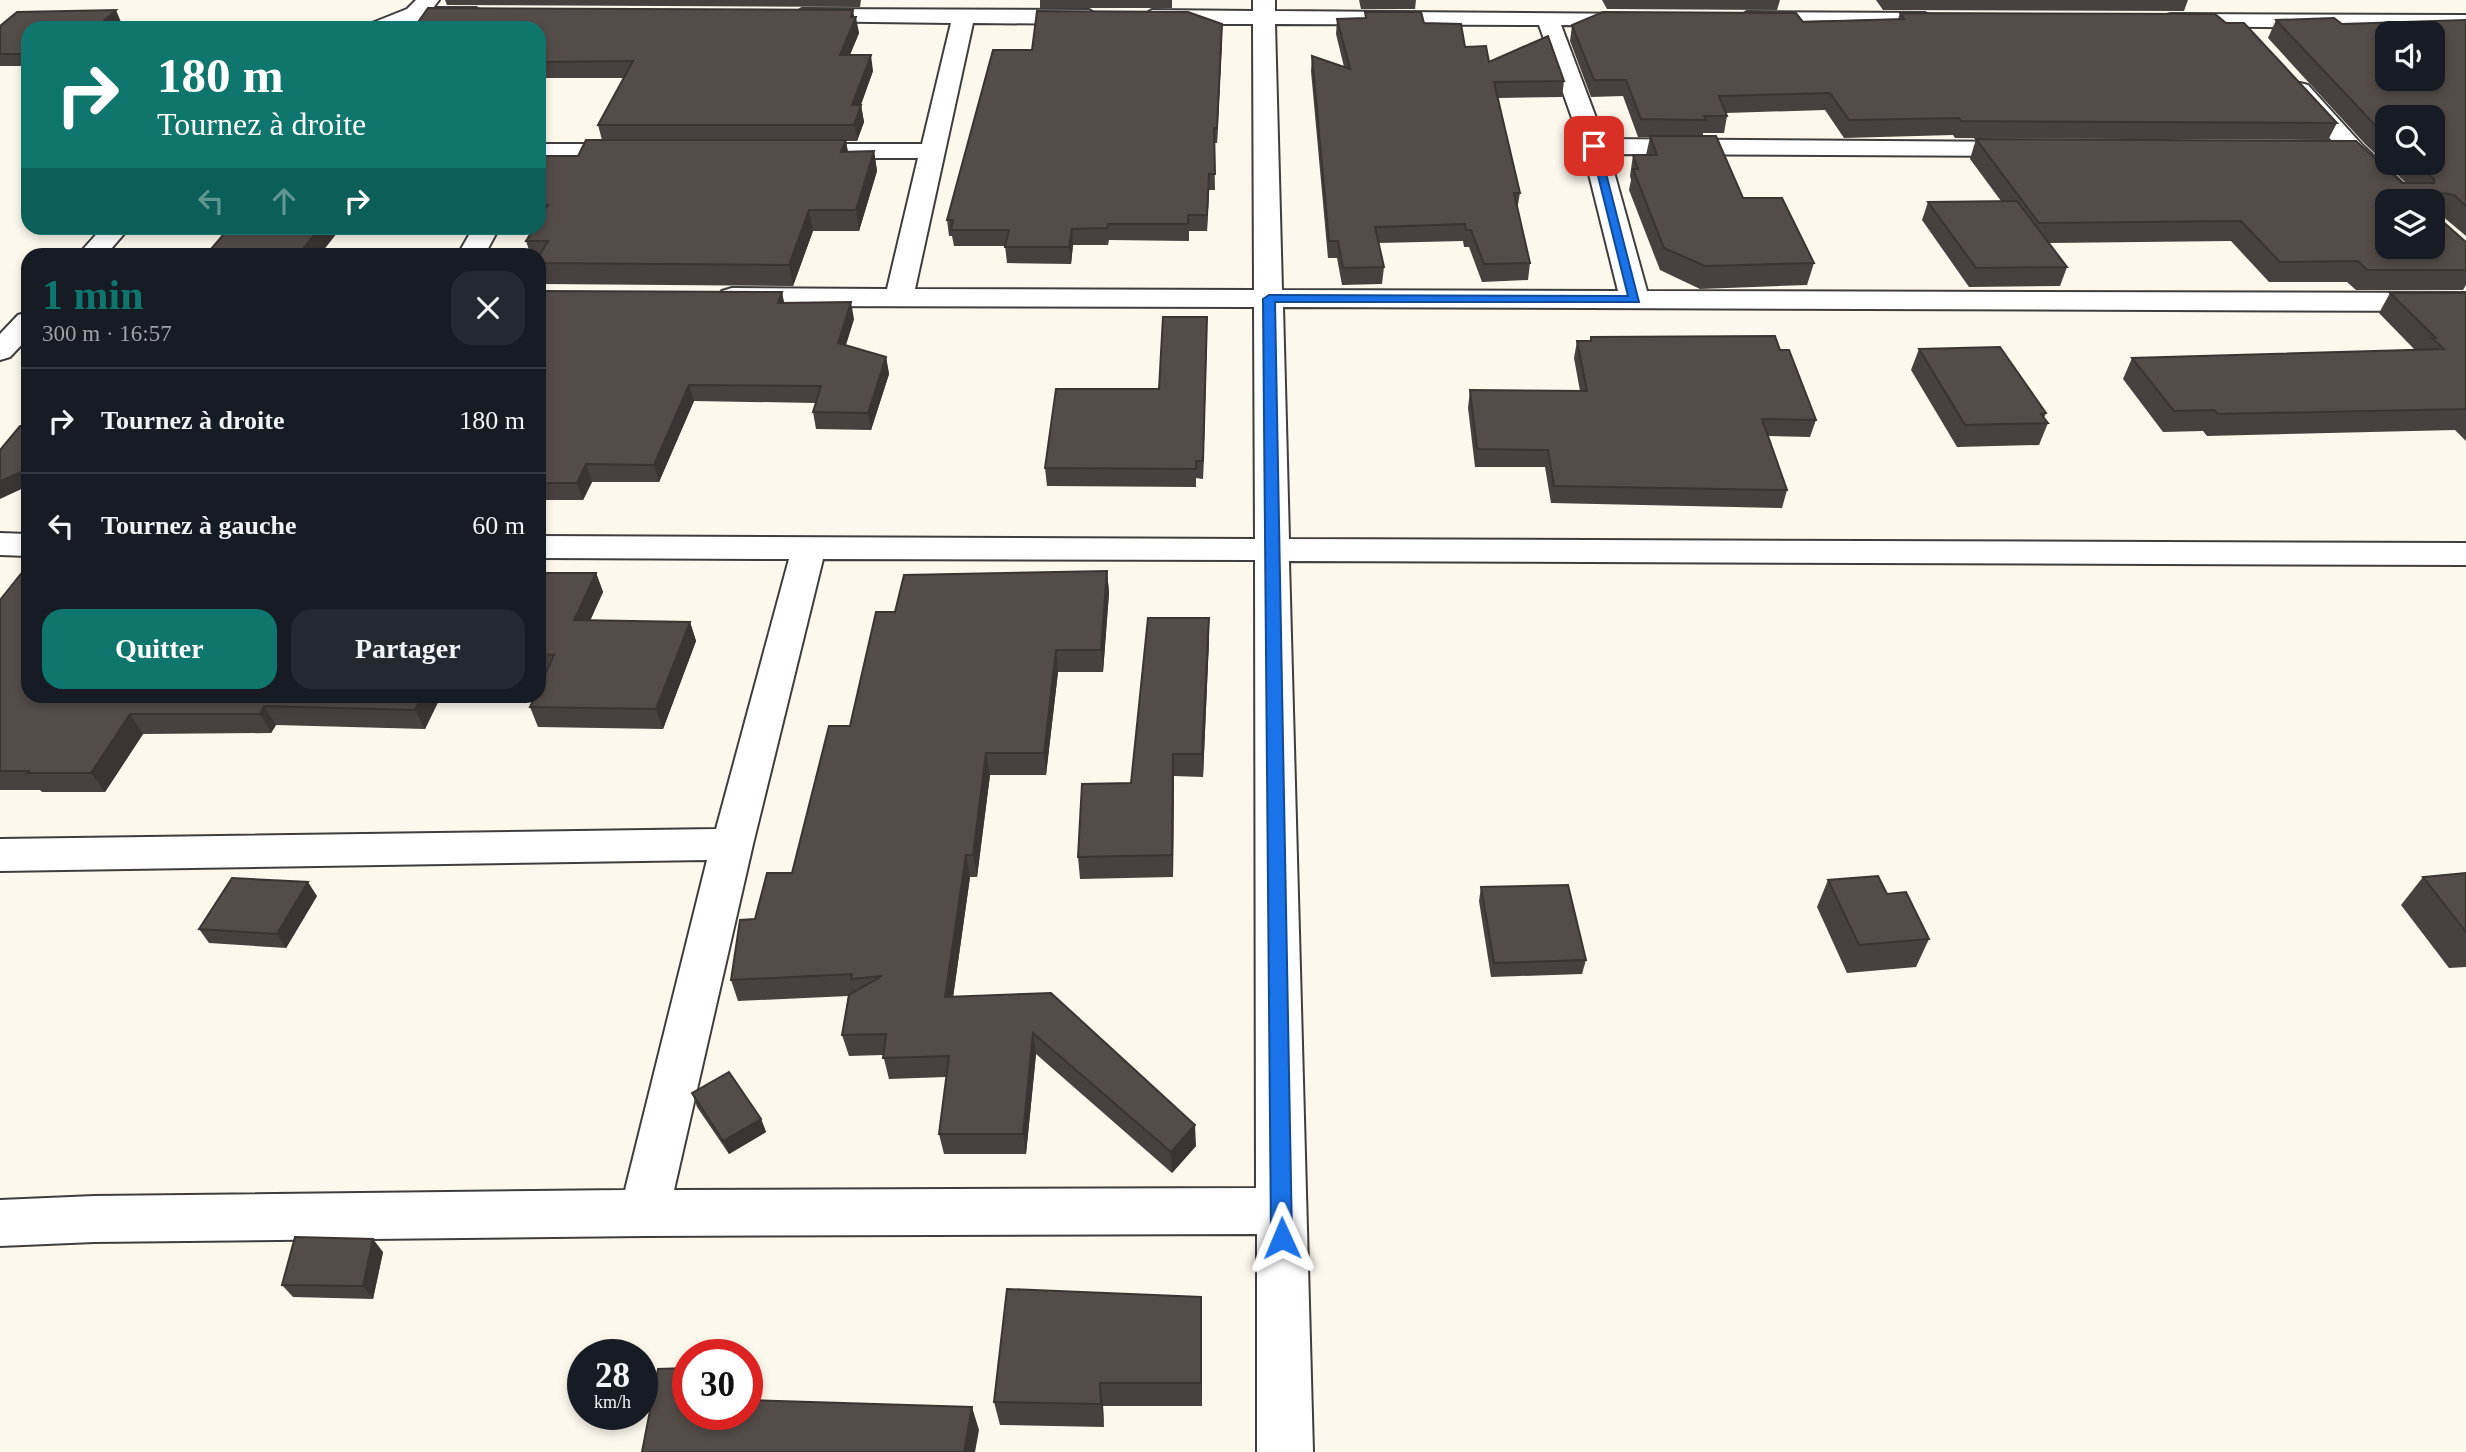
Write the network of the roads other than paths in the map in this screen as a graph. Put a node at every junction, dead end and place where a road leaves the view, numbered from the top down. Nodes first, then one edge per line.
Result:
1 (1457, 0) edge
2 (2217, 0) edge
3 (422, 7) edge
4 (1264, 9) edge
5 (497, 15) edge
6 (784, 16) edge
7 (964, 16) junction
8 (1431, 18) junction
9 (1548, 19) junction
10 (1661, 19) edge
11 (1730, 19) edge
12 (1950, 20) edge
13 (394, 21) edge
14 (2143, 21) edge
15 (2239, 21) junction
16 (2466, 22) edge
17 (2257, 41) edge
18 (2283, 71) edge
19 (1594, 146) junction
20 (2050, 149) edge
21 (546, 151) edge
22 (661, 151) edge
23 (770, 151) edge
24 (933, 151) junction
25 (2326, 151) edge
26 (2354, 151) junction
27 (2395, 189) edge
28 (109, 235) edge
29 (97, 248) edge
30 (705, 296) edge
31 (899, 297) junction
32 (1269, 299) junction
33 (1635, 300) junction
34 (2466, 302) edge
35 (21, 328) edge
36 (0, 351) edge
37 (0, 544) edge
38 (21, 544) edge
39 (546, 547) edge
40 (809, 548) junction
41 (1272, 550) junction
42 (2466, 554) edge
43 (732, 844) junction
44 (0, 855) edge
45 (1282, 1211) junction
46 (644, 1213) junction
47 (0, 1223) edge
48 (1285, 1452) edge

1 - 8 street
2 - 15 street
3 - 5 street
3 - 13 street
4 - 7 street
4 - 8 street
4 - 32 street
6 - 7 street
7 - 24 street
8 - 9 street
9 - 10 street
9 - 19 street
11 - 12 street
14 - 15 street
15 - 16 street
15 - 17 street
18 - 26 street
19 - 20 street
19 - 33 street
21 - 22 street
23 - 24 street
24 - 31 street
25 - 26 street
26 - 27 street
28 - 29 street
30 - 31 street
31 - 32 street
32 - 33 street
32 - 41 street
33 - 34 street
35 - 36 street
37 - 38 street
39 - 40 street
40 - 41 street
40 - 43 street
41 - 42 street
41 - 45 street
43 - 44 street
43 - 46 street
45 - 46 street
45 - 48 street
46 - 47 street

